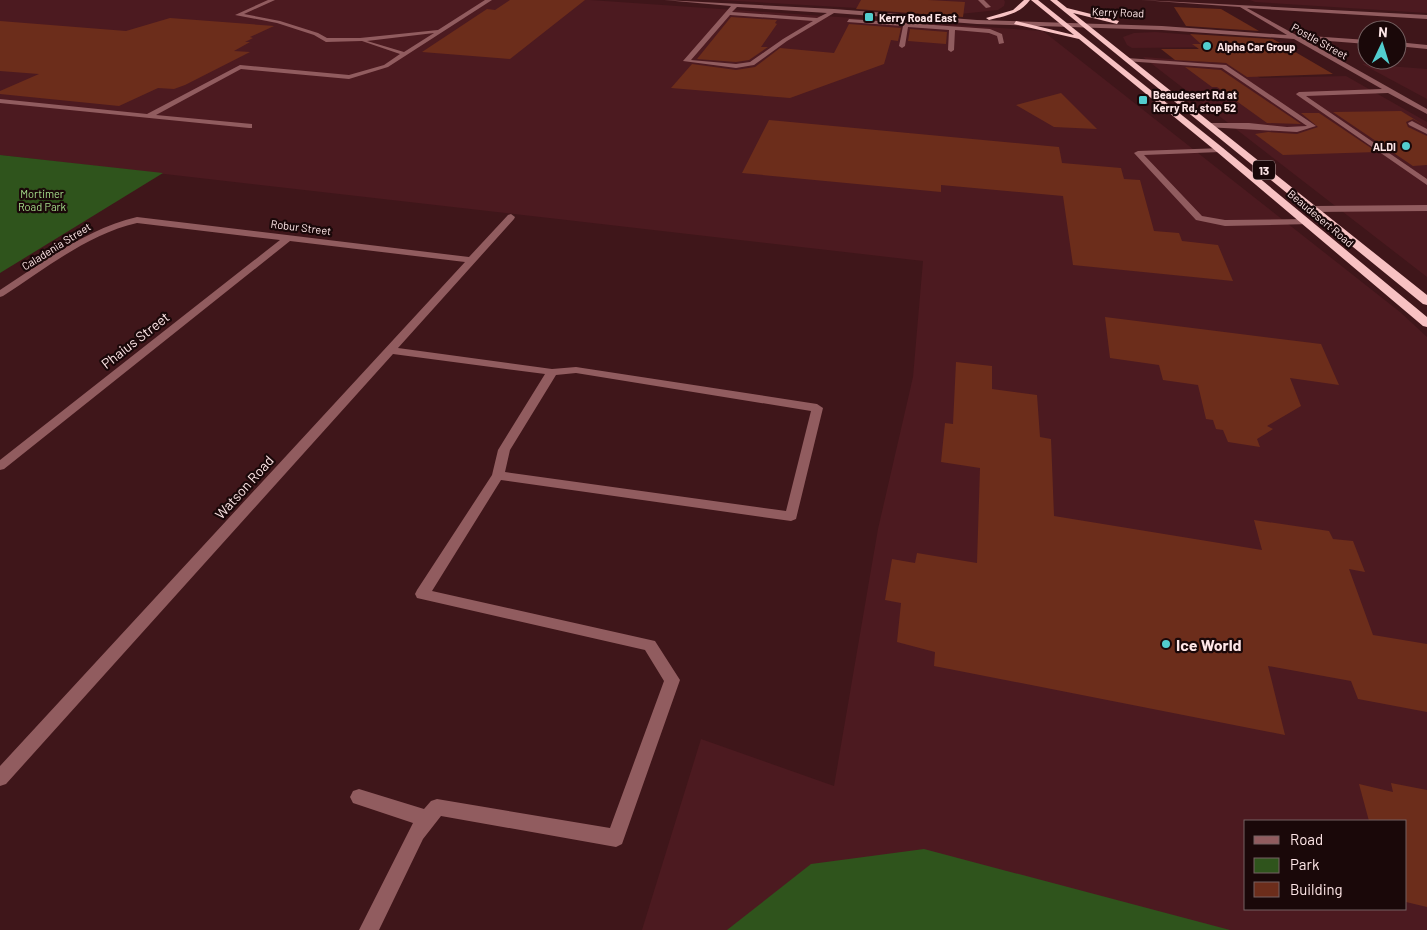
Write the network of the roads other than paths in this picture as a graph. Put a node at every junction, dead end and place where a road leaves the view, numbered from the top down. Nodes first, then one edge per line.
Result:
1 (272, 0) edge
2 (489, 0) edge
3 (667, 0) edge
4 (982, 0) edge
5 (1027, 0) edge
6 (1034, 0) edge
7 (1053, 0) edge
8 (1144, 0) edge
9 (1229, 0) edge
10 (1336, 3) dead end
11 (735, 4) junction
12 (1240, 6) junction
13 (988, 7) dead end
14 (1063, 8) junction
15 (834, 11) junction
16 (728, 12) junction
17 (1342, 12) junction
18 (1427, 17) edge
19 (931, 18) junction
20 (989, 18) junction
21 (944, 19) junction
22 (817, 20) junction
23 (849, 21) dead end
24 (1062, 22) junction
25 (1117, 22) junction
26 (1016, 23) junction
27 (1082, 23) junction
28 (906, 25) junction
29 (926, 26) junction
30 (1127, 27) junction
31 (952, 28) junction
32 (441, 31) junction
33 (1291, 36) junction
34 (1102, 39) junction
35 (360, 40) junction
36 (1082, 40) junction
37 (1357, 41) edge
38 (1001, 43) dead end
39 (1407, 45) edge
40 (902, 46) dead end
41 (1427, 47) edge
42 (951, 50) dead end
43 (405, 54) junction
44 (1127, 60) junction
45 (1388, 91) junction
46 (0, 101) edge
47 (1427, 112) edge
48 (148, 116) junction
49 (1412, 123) dead end
50 (249, 126) dead end
51 (1209, 126) junction
52 (1427, 132) edge
53 (1220, 150) junction
54 (1427, 183) edge
55 (1427, 208) edge
56 (1312, 209) junction
57 (511, 217) dead end
58 (126, 222) joint
59 (1306, 222) junction
60 (289, 237) junction
61 (472, 260) junction
62 (0, 294) edge
63 (1427, 301) edge
64 (1427, 323) edge
65 (389, 350) junction
66 (552, 372) junction
67 (0, 466) edge
68 (498, 475) junction
69 (0, 778) edge
70 (359, 797) dead end
71 (427, 819) junction
72 (368, 930) edge

1 - 35 street
2 - 32 street
3 - 11 street, Kerry Road
4 - 13 street
5 - 20 highway
6 - 24 highway, Beaudesert Road / 13
7 - 14 highway, Beaudesert Road / 13
8 - 12 street
9 - 12 street, Postle Street
10 - 17 street
11 - 15 street, Kerry Road
11 - 16 street
12 - 17 street
12 - 33 street, Postle Street
14 - 25 highway
14 - 27 highway, Beaudesert Road / 13
15 - 19 street, Kerry Road
15 - 22 street
16 - 22 street
16 - 22 street
17 - 18 street
19 - 21 street, Kerry Road
19 - 29 street
20 - 21 street, Kerry Road
20 - 24 street, Kerry Road
21 - 26 street, Kerry Road
23 - 28 street
24 - 26 street, Kerry Road
24 - 27 street, Kerry Road
24 - 36 highway, Beaudesert Road / 13
25 - 27 street, Kerry Road
25 - 33 street, Kerry Road
26 - 36 highway
27 - 30 street, Kerry Road
27 - 34 highway, Beaudesert Road / 13
28 - 29 street
28 - 40 street
29 - 31 street
30 - 33 street, Kerry Road
30 - 34 highway
31 - 38 street
31 - 42 street
32 - 35 street
32 - 43 street
33 - 37 street, Kerry Road
33 - 45 street, Postle Street
34 - 44 highway, Beaudesert Road / 13
35 - 43 street
36 - 53 highway, Beaudesert Road / 13
39 - 41 street
43 - 48 street
44 - 51 highway, Beaudesert Road / 13
44 - 51 street
45 - 47 street, Postle Street
45 - 54 street
46 - 48 street
48 - 50 street
49 - 52 street
51 - 56 highway, Beaudesert Road / 13
53 - 59 highway, Beaudesert Road / 13
53 - 59 street
55 - 56 street
56 - 63 highway, Beaudesert Road / 13
57 - 61 street, Watson Road
58 - 60 street, Robur Street
58 - 62 street, Caladenia Street
59 - 64 highway, Beaudesert Road / 13
60 - 61 street, Robur Street
60 - 67 street, Phaius Street
61 - 65 street, Watson Road
65 - 66 street
65 - 69 street, Watson Road
66 - 68 street
66 - 68 street
68 - 71 street
70 - 71 street
71 - 72 street

